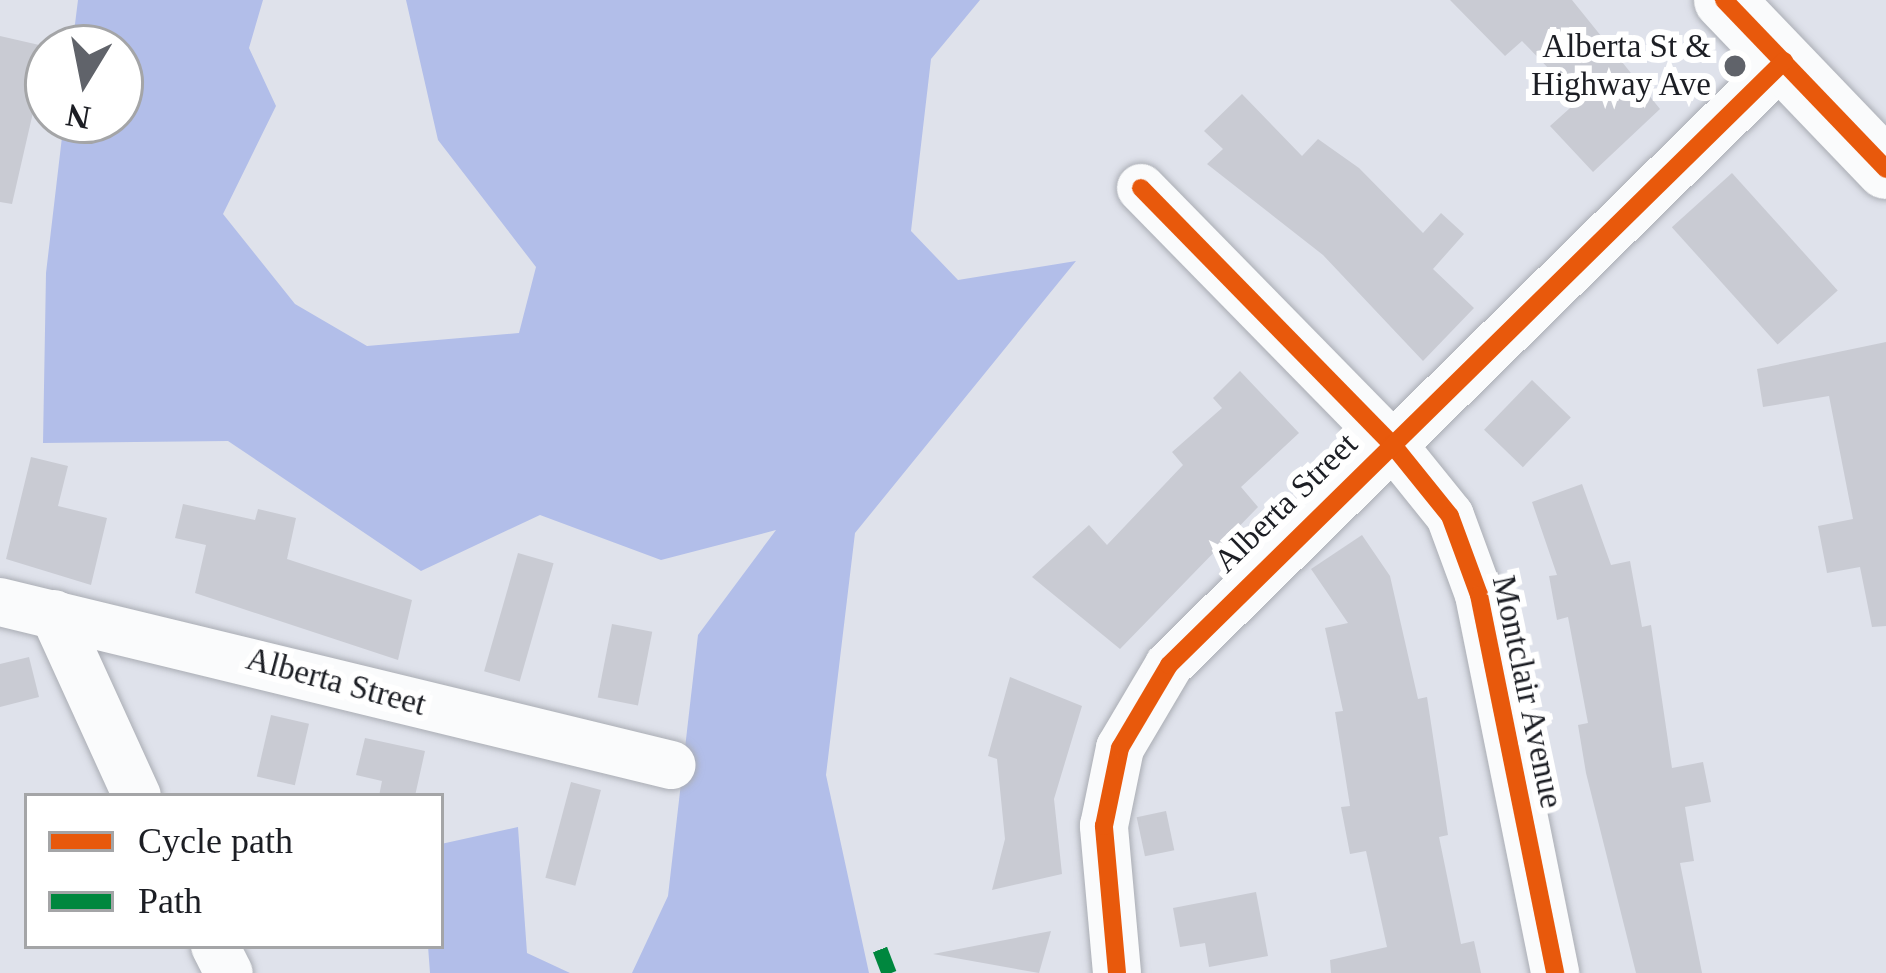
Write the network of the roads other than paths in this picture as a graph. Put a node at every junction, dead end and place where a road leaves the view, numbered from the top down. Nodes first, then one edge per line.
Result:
1 (1724, 0) edge
2 (1784, 62) junction
3 (1886, 169) edge
4 (1141, 188) dead end
5 (1392, 444) junction
6 (0, 602) edge
7 (54, 614) junction
8 (671, 765) dead end
9 (135, 793) edge
10 (1118, 973) edge
11 (1556, 973) edge

1 - 2 main road
2 - 3 main road
2 - 5 street, Alberta Street
4 - 5 street, Montclair Avenue
5 - 10 street, Alberta Street
5 - 11 street, Montclair Avenue
6 - 7 street, Alberta Street
7 - 8 street, Alberta Street
7 - 9 street

